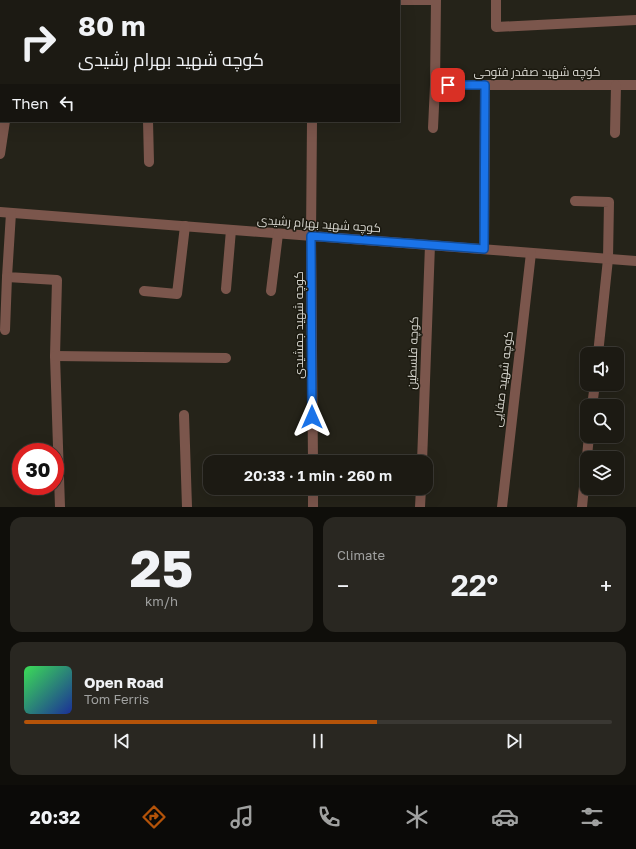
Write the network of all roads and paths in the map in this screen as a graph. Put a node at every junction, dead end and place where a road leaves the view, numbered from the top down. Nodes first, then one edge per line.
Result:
1 (380, 0) edge
2 (496, 0) edge
3 (636, 20) edge
4 (435, 85) junction
5 (485, 85) junction
6 (616, 85) junction
7 (636, 85) edge
8 (5, 122) edge
9 (148, 122) edge
10 (312, 122) edge
11 (433, 128) dead end
12 (615, 133) dead end
13 (0, 154) edge
14 (149, 162) dead end
15 (575, 201) dead end
16 (0, 212) edge
17 (11, 213) junction
18 (185, 226) junction
19 (231, 230) junction
20 (278, 234) junction
21 (311, 236) junction
22 (430, 245) junction
23 (484, 249) junction
24 (531, 253) junction
25 (608, 259) junction
26 (636, 261) edge
27 (7, 277) junction
28 (226, 289) dead end
29 (144, 291) dead end
30 (271, 291) dead end
31 (5, 330) dead end
32 (599, 347) edge
33 (55, 356) junction
34 (226, 358) dead end
35 (184, 415) dead end
36 (588, 443) edge
37 (313, 455) edge
38 (422, 455) edge
39 (313, 495) edge
40 (421, 495) edge
41 (60, 507) edge
42 (187, 507) edge
43 (313, 507) edge
44 (420, 507) edge
45 (502, 507) edge
46 (582, 507) edge

1 - 4 street
2 - 3 street
4 - 5 street, کوچه شهید صفدر فتوحی
4 - 11 street
5 - 6 street, کوچه شهید صفدر فتوحی
5 - 23 street
6 - 7 street, کوچه شهید صفدر فتوحی
6 - 12 street
8 - 13 street
9 - 14 street
10 - 21 street, کوچه شهید جمشیدی
15 - 25 street
16 - 17 street, کوچه شهید بهرام رشیدی
17 - 18 street, کوچه شهید بهرام رشیدی
17 - 27 street
18 - 19 street, کوچه شهید بهرام رشیدی
18 - 29 street
19 - 20 street, کوچه شهید بهرام رشیدی
19 - 28 street
20 - 21 street, کوچه شهید بهرام رشیدی
20 - 30 street
21 - 22 street, کوچه شهید بهرام رشیدی
21 - 37 street, کوچه شهید جمشیدی
22 - 23 street, کوچه شهید بهرام رشیدی
22 - 38 street, کوچه فلسطین
23 - 24 street, کوچه شهید بهرام رشیدی
24 - 25 street, کوچه شهید بهرام رشیدی
24 - 45 street, کوچه شهید صفایی
25 - 26 street, کوچه شهید بهرام رشیدی
25 - 32 street
27 - 31 street
27 - 33 street
33 - 34 street
33 - 41 street
35 - 42 street
36 - 46 street
39 - 43 street
40 - 44 street

